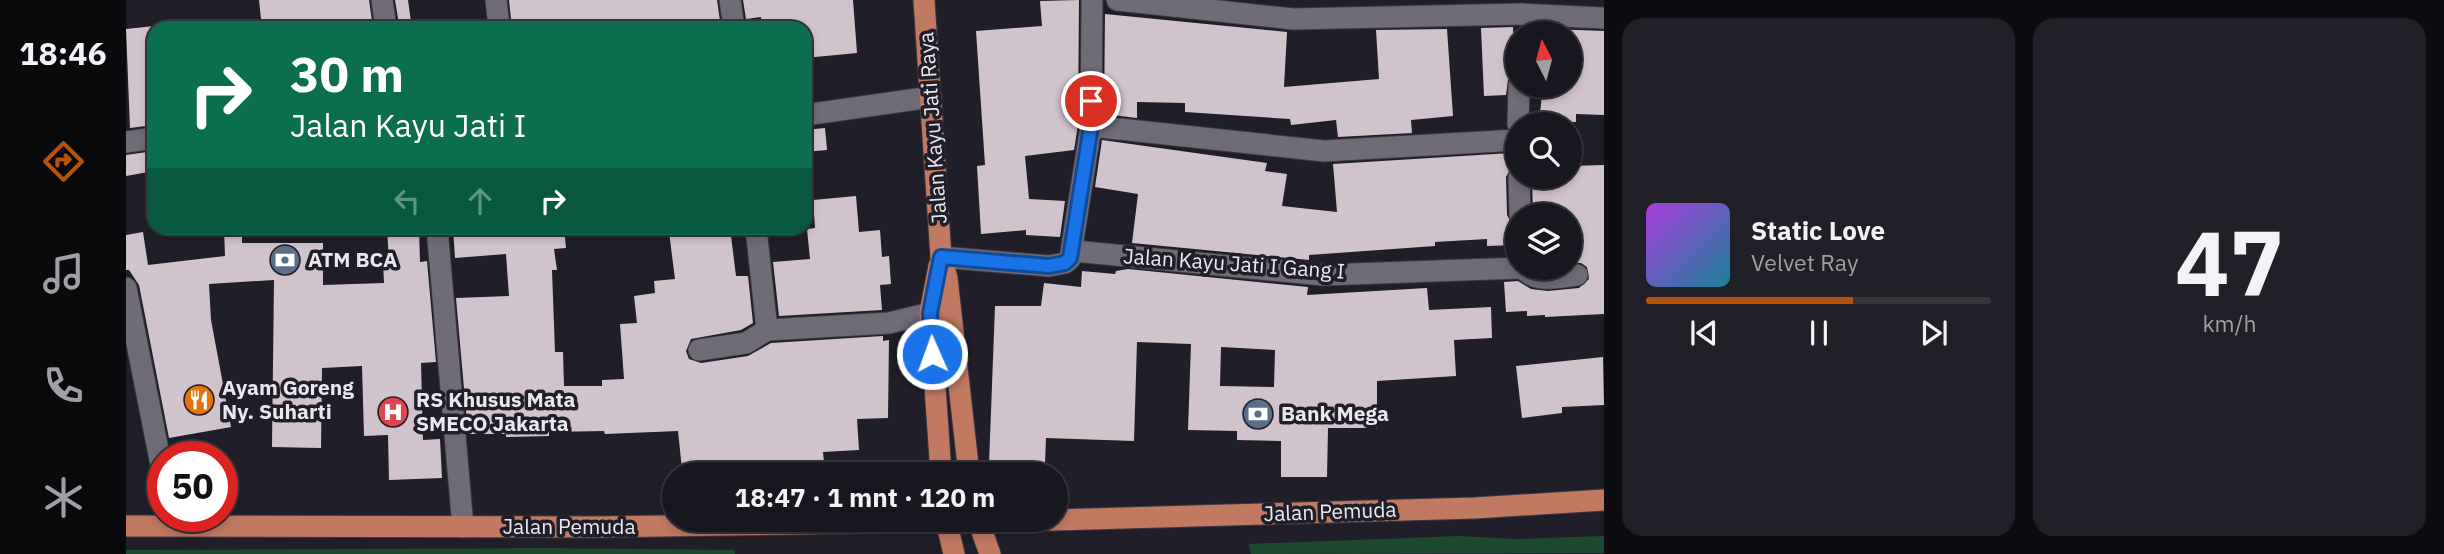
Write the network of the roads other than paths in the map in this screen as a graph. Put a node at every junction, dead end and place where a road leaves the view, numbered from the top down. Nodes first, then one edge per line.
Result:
1 (382, 0) edge
2 (496, 0) edge
3 (730, 0) edge
4 (924, 0) edge
5 (1092, 0) edge
6 (1117, 0) edge
7 (1522, 16) edge
8 (1604, 18) edge
9 (385, 21) edge
10 (498, 21) edge
11 (733, 21) edge
12 (931, 97) junction
13 (812, 114) edge
14 (1091, 126) junction
15 (147, 139) edge
16 (1505, 141) edge
17 (126, 142) edge
18 (438, 235) edge
19 (757, 235) edge
20 (1074, 251) junction
21 (941, 257) junction
22 (1505, 269) edge
23 (126, 288) edge
24 (930, 313) junction
25 (767, 330) junction
26 (699, 350) dead end
27 (156, 441) edge
28 (940, 462) edge
29 (968, 462) edge
30 (1604, 500) edge
31 (1068, 520) edge
32 (238, 523) edge
33 (147, 524) edge
34 (662, 525) edge
35 (126, 526) edge
36 (463, 527) junction
37 (949, 532) edge
38 (983, 532) edge
39 (954, 554) edge
40 (990, 554) edge

1 - 9 street
2 - 10 street
3 - 11 street
4 - 12 main road, Jalan Kayu Jati Raya
5 - 14 street
6 - 7 street
7 - 8 street
12 - 13 street
12 - 21 main road, Jalan Kayu Jati Raya
14 - 16 street
14 - 20 street
15 - 17 street
18 - 36 street
19 - 25 street
20 - 21 street
20 - 22 street, Jalan Kayu Jati I Gang I
21 - 24 main road, Jalan Kayu Jati Raya
21 - 29 main road, Jalan Kayu Jati Raya
23 - 27 street
24 - 25 street
24 - 28 main road, Jalan Kayu Jati Raya
25 - 26 street
30 - 31 main road, Jalan Pemuda
32 - 36 main road, Jalan Pemuda
33 - 35 main road, Jalan Pemuda
34 - 36 main road, Jalan Pemuda
37 - 39 main road
38 - 40 main road

